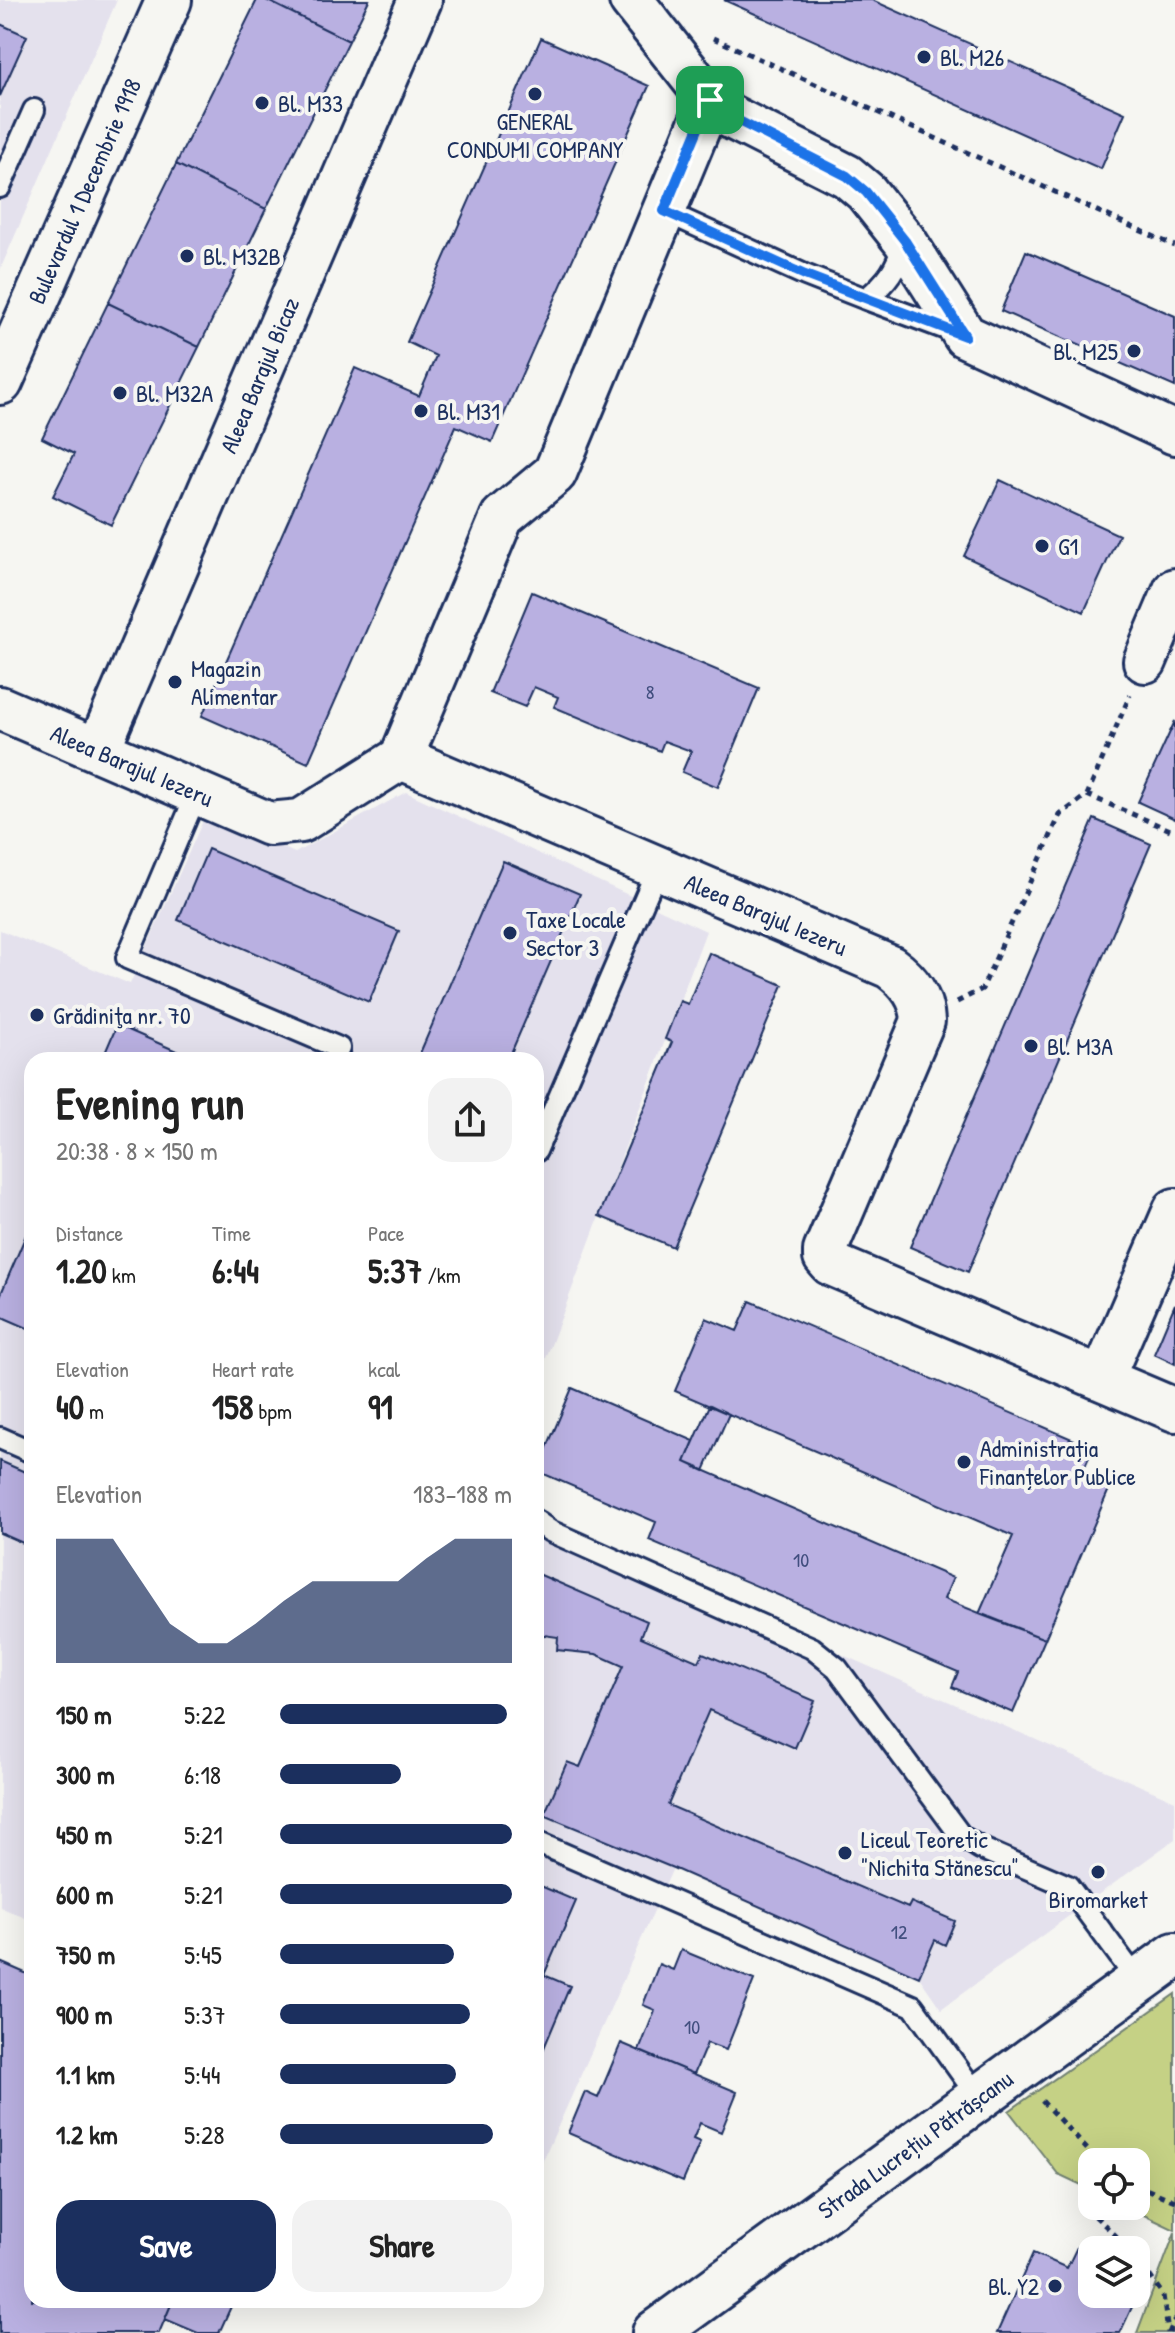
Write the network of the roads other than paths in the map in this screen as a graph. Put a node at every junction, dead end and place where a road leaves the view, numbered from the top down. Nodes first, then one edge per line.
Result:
1 (169, 0) edge
2 (420, 0) edge
3 (631, 0) edge
4 (710, 100) junction
5 (34, 110) dead end
6 (0, 187) edge
7 (664, 211) junction
8 (905, 241) junction
9 (866, 299) junction
10 (965, 336) junction
11 (2, 375) edge
12 (1175, 433) edge
13 (1175, 590) edge
14 (1145, 661) road end
15 (0, 708) edge
16 (98, 750) junction
17 (401, 758) junction
18 (197, 793) junction
19 (658, 868) junction
20 (337, 1052) edge
21 (544, 1132) edge
22 (1175, 1210) edge
23 (1102, 1379) junction
24 (1175, 1410) edge
25 (0, 1438) edge
26 (24, 1448) edge
27 (544, 1527) edge
28 (544, 1845) edge
29 (1175, 1955) edge
30 (1138, 1981) junction
31 (979, 2098) junction
32 (655, 2333) edge

1 - 11 main road, Bulevardul 1 Decembrie 1918
2 - 16 street, Aleea Barajul Bicaz
3 - 4 street
4 - 7 street
4 - 8 street
5 - 6 lane
7 - 9 lane
7 - 17 street
8 - 9 lane
8 - 10 street
9 - 10 lane
10 - 12 street
13 - 14 street
15 - 16 street, Aleea Barajul Iezeru
16 - 18 street, Aleea Barajul Iezeru
17 - 18 street, Aleea Barajul Iezeru
17 - 19 street, Aleea Barajul Iezeru
18 - 20 lane
19 - 21 lane
19 - 23 street, Aleea Barajul Iezeru
22 - 23 street
23 - 24 street
25 - 26 lane
27 - 30 lane
28 - 31 lane
29 - 30 main road, Strada Lucrețiu Pătrășcanu
30 - 31 main road, Strada Lucrețiu Pătrășcanu
31 - 32 main road, Strada Lucrețiu Pătrășcanu

